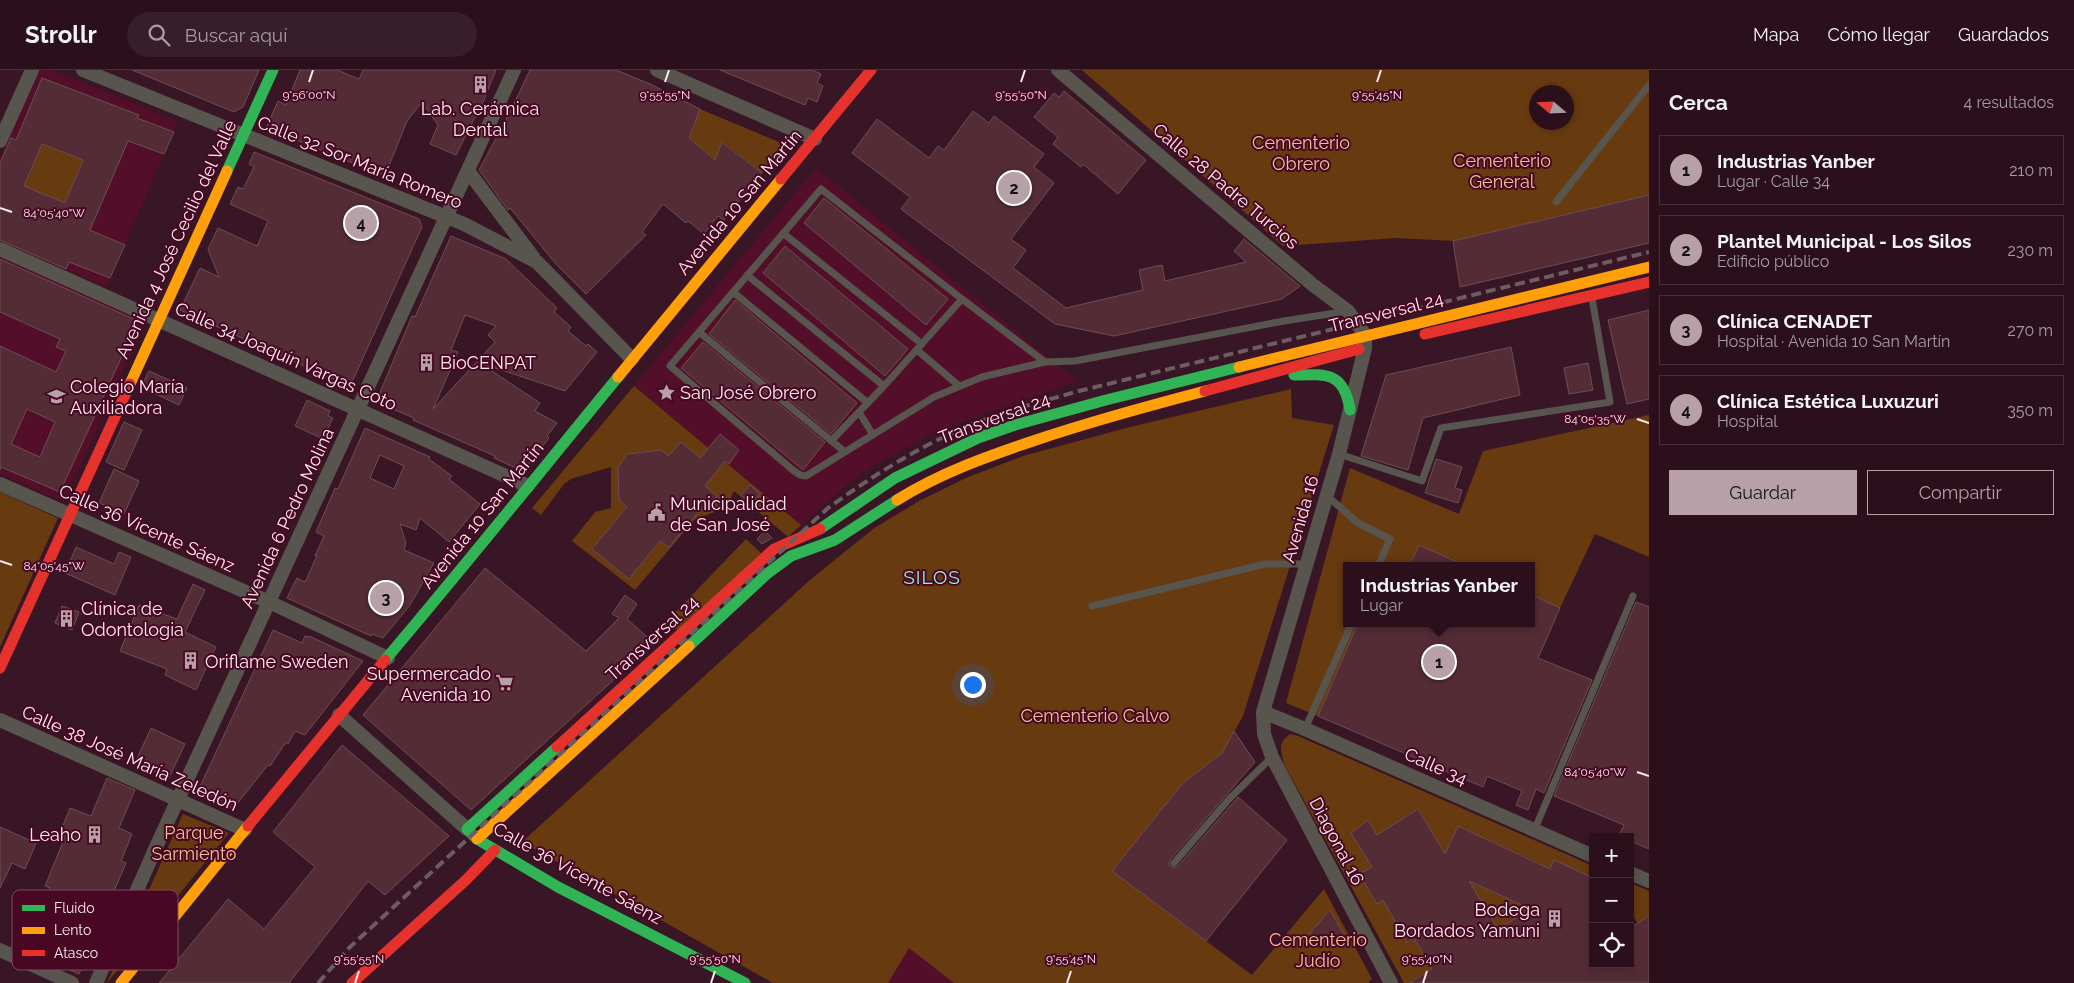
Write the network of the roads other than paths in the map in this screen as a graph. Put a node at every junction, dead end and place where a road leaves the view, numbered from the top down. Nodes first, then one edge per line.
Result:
1 (32, 70) edge
2 (83, 70) edge
3 (273, 70) edge
4 (514, 70) edge
5 (657, 70) edge
6 (871, 70) edge
7 (1058, 70) edge
8 (1649, 85) edge
9 (242, 135) junction
10 (815, 139) junction
11 (0, 142) edge
12 (468, 171) junction
13 (1556, 202) dead end
14 (446, 217) junction
15 (783, 233) junction
16 (0, 250) edge
17 (537, 262) junction
18 (1649, 267) edge
19 (747, 275) junction
20 (1588, 281) junction
21 (1649, 282) edge
22 (733, 292) junction
23 (1591, 295) junction
24 (962, 299) junction
25 (1348, 311) junction
26 (158, 320) junction
27 (699, 332) junction
28 (1365, 341) junction
29 (922, 344) junction
30 (917, 350) junction
31 (632, 359) junction
32 (1045, 362) junction
33 (1270, 375) junction
34 (884, 386) junction
35 (958, 386) junction
36 (1106, 400) junction
37 (868, 402) junction
38 (358, 409) junction
39 (1350, 410) junction
40 (859, 412) junction
41 (1108, 416) junction
42 (873, 435) junction
43 (831, 441) junction
44 (845, 452) junction
45 (1338, 454) junction
46 (0, 484) edge
47 (528, 486) junction
48 (1326, 495) junction
49 (71, 514) junction
50 (1380, 562) edge
51 (1306, 564) junction
52 (1633, 596) dead end
53 (269, 602) junction
54 (1092, 606) dead end
55 (1350, 627) edge
56 (388, 658) junction
57 (0, 668) edge
58 (1263, 712) junction
59 (339, 716) junction
60 (0, 720) edge
61 (1305, 729) junction
62 (1272, 757) junction
63 (179, 799) junction
64 (245, 830) junction
65 (1534, 831) junction
66 (472, 834) junction
67 (495, 850) junction
68 (1589, 854) edge
69 (1174, 862) dead end
70 (1634, 875) edge
71 (1649, 881) edge
72 (138, 890) edge
73 (178, 913) edge
74 (0, 950) edge
75 (12, 956) edge
76 (44, 970) edge
77 (102, 970) edge
78 (132, 970) edge
79 (357, 982) edge
80 (72, 983) edge
81 (96, 983) edge
82 (121, 983) edge
83 (745, 983) edge
84 (1391, 983) edge

1 - 11 street
2 - 9 street, Calle 32 Sor María Romero
3 - 9 main road, Avenida 4 José Cecilio del Valle
4 - 12 street, Avenida 6 Pedro Molina
5 - 10 street
6 - 10 main road, Avenida 10 San Martín
7 - 25 street, Calle 28 Padre Turcios
8 - 13 lane
9 - 14 street, Calle 32 Sor María Romero
9 - 26 main road, Avenida 4 José Cecilio del Valle
10 - 31 main road, Avenida 10 San Martín
12 - 14 street, Avenida 6 Pedro Molina
12 - 17 street, Calle 32 Sor María Romero
14 - 17 street, Calle 32 Sor María Romero
14 - 38 street, Avenida 6 Pedro Molina
15 - 19 lane
15 - 24 lane
15 - 29 lane
16 - 26 street, Calle 34 Joaquín Vargas Coto
17 - 31 street, Calle 32 Sor María Romero
18 - 20 main road, Transversal 24
19 - 22 lane
19 - 34 lane
20 - 23 lane
20 - 28 main road, Transversal 24
21 - 23 main road, Transversal 24
22 - 27 lane
22 - 37 lane
23 - 28 main road, Transversal 24
23 - 45 lane
24 - 29 lane
24 - 32 lane
25 - 28 street, Calle 28 Padre Turcios
25 - 32 lane
26 - 38 street, Calle 34 Joaquín Vargas Coto
26 - 49 main road, Avenida 4 José Cecilio del Valle
27 - 43 lane
27 - 44 lane
28 - 33 main road, Transversal 24
28 - 36 main road, Transversal 24
28 - 39 street, Avenida 16
29 - 30 lane
30 - 34 lane
30 - 35 lane
31 - 47 main road, Avenida 10 San Martín
32 - 35 lane
33 - 39 main road
33 - 41 main road, Transversal 24
34 - 37 lane
35 - 42 lane
36 - 41 main road
36 - 66 main road, Transversal 24
37 - 40 lane
38 - 47 street, Calle 34 Joaquín Vargas Coto
38 - 53 street, Avenida 6 Pedro Molina
39 - 45 street, Avenida 16
40 - 42 lane
40 - 43 lane
41 - 66 main road, Transversal 24
42 - 44 lane
43 - 44 lane
45 - 48 street, Avenida 16
46 - 49 street, Calle 36 Vicente Sáenz
47 - 56 main road, Avenida 10 San Martín
48 - 50 lane
48 - 51 street, Avenida 16
49 - 53 street, Calle 36 Vicente Sáenz
49 - 57 main road, Avenida 4 José Cecilio del Valle
51 - 54 lane
51 - 58 street, Avenida 16
52 - 65 lane
53 - 56 street, Calle 36 Vicente Sáenz
53 - 63 street, Avenida 6 Pedro Molina
55 - 61 lane
56 - 59 main road, Avenida 10 San Martín
58 - 61 street, Calle 34
58 - 62 street, Diagonal 16
59 - 64 main road, Avenida 10 San Martín
59 - 66 street, Calle 36 Vicente Sáenz
60 - 63 street, Calle 38 José María Zeledón
61 - 65 street, Calle 34
62 - 69 lane
62 - 84 street, Diagonal 16
63 - 64 street, Calle 38 José María Zeledón
63 - 72 street, Avenida 6 Pedro Molina
64 - 73 main road, Avenida 10 San Martín
65 - 68 street, Calle 34
66 - 67 main road, Calle 36 Vicente Sáenz
67 - 79 main road
67 - 83 main road, Calle 36 Vicente Sáenz
70 - 71 street
74 - 75 street
76 - 80 street
77 - 81 street, Avenida 6 Pedro Molina
78 - 82 main road, Avenida 10 San Martín

